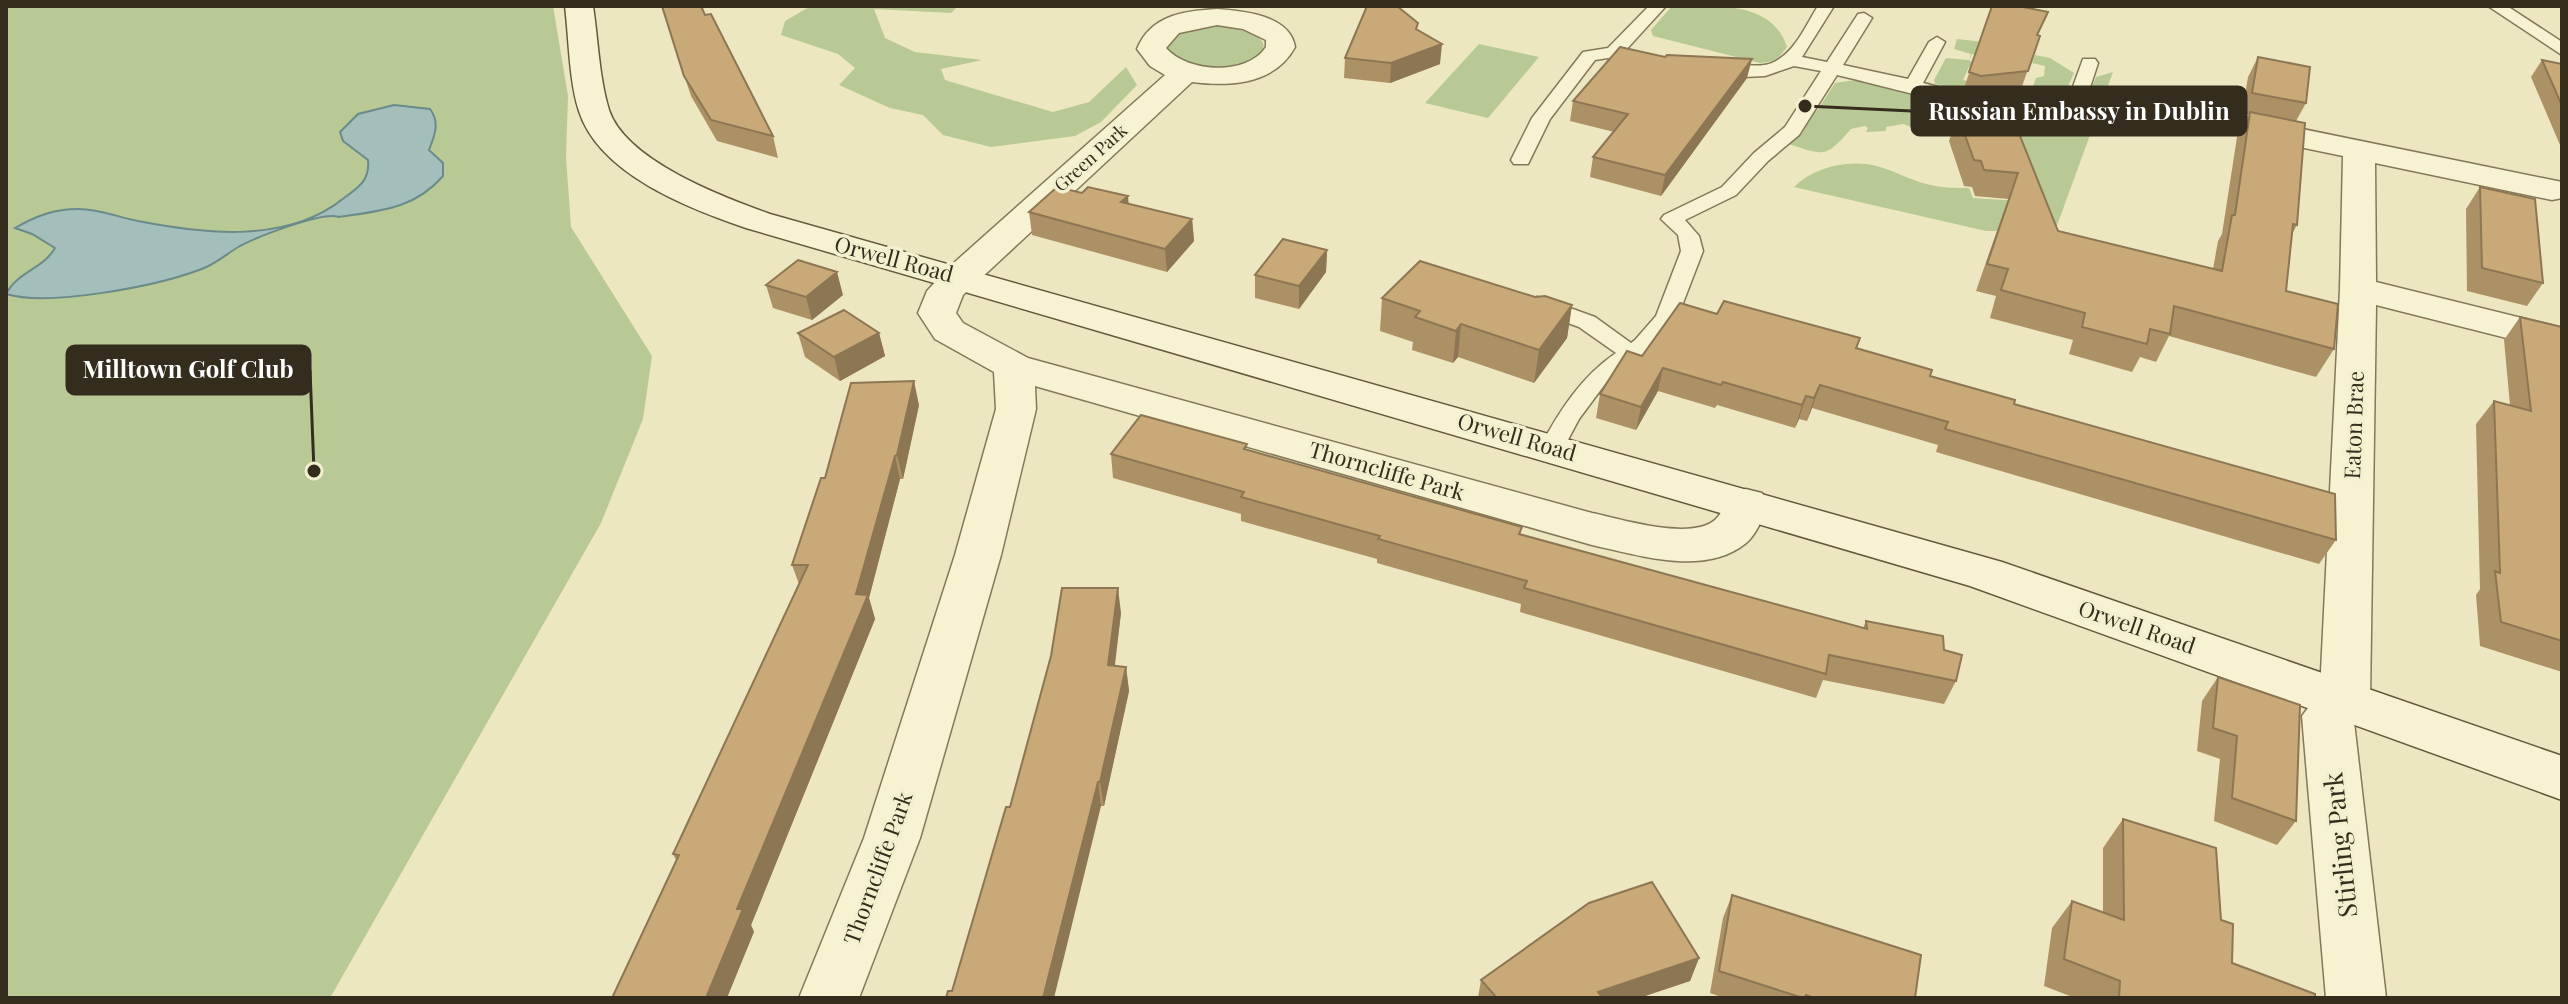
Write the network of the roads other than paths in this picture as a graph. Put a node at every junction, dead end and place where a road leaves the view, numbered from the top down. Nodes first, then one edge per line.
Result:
1 (579, 6) edge
2 (1658, 6) edge
3 (1826, 6) edge
4 (2496, 6) edge
5 (1864, 18) dead end
6 (1937, 42) dead end
7 (2562, 50) edge
8 (1612, 54) junction
9 (1787, 61) junction
10 (2089, 63) dead end
11 (1663, 66) edge
12 (1704, 69) edge
13 (1833, 69) junction
14 (1186, 72) dead end
15 (1913, 86) junction
16 (2180, 113) dead end
17 (2359, 150) junction
18 (1521, 160) dead end
19 (2552, 190) dead end
20 (960, 277) junction
21 (2358, 289) junction
22 (1517, 298) edge
23 (2562, 340) edge
24 (1630, 353) junction
25 (1014, 367) junction
26 (1552, 447) junction
27 (1746, 504) junction
28 (2345, 699) junction
29 (2562, 778) edge
30 (829, 998) edge
31 (2356, 998) edge

1 - 20 street, Orwell Road
2 - 8 lane
3 - 9 lane
4 - 7 lane
5 - 13 lane
6 - 15 lane
8 - 11 lane
8 - 18 lane
9 - 12 lane
9 - 13 lane
10 - 15 lane
13 - 15 lane
13 - 24 lane
14 - 20 street, Green Park
16 - 17 street
17 - 19 street
17 - 21 street, Eaton Brae
20 - 25 street, Thorncliffe Park
20 - 26 street, Orwell Road
21 - 23 street
21 - 28 street, Eaton Brae
22 - 24 lane
24 - 26 lane
25 - 27 street, Thorncliffe Park
25 - 30 street, Thorncliffe Park
26 - 27 street, Orwell Road
27 - 28 street, Orwell Road
28 - 29 street, Orwell Road
28 - 31 street, Stirling Park

